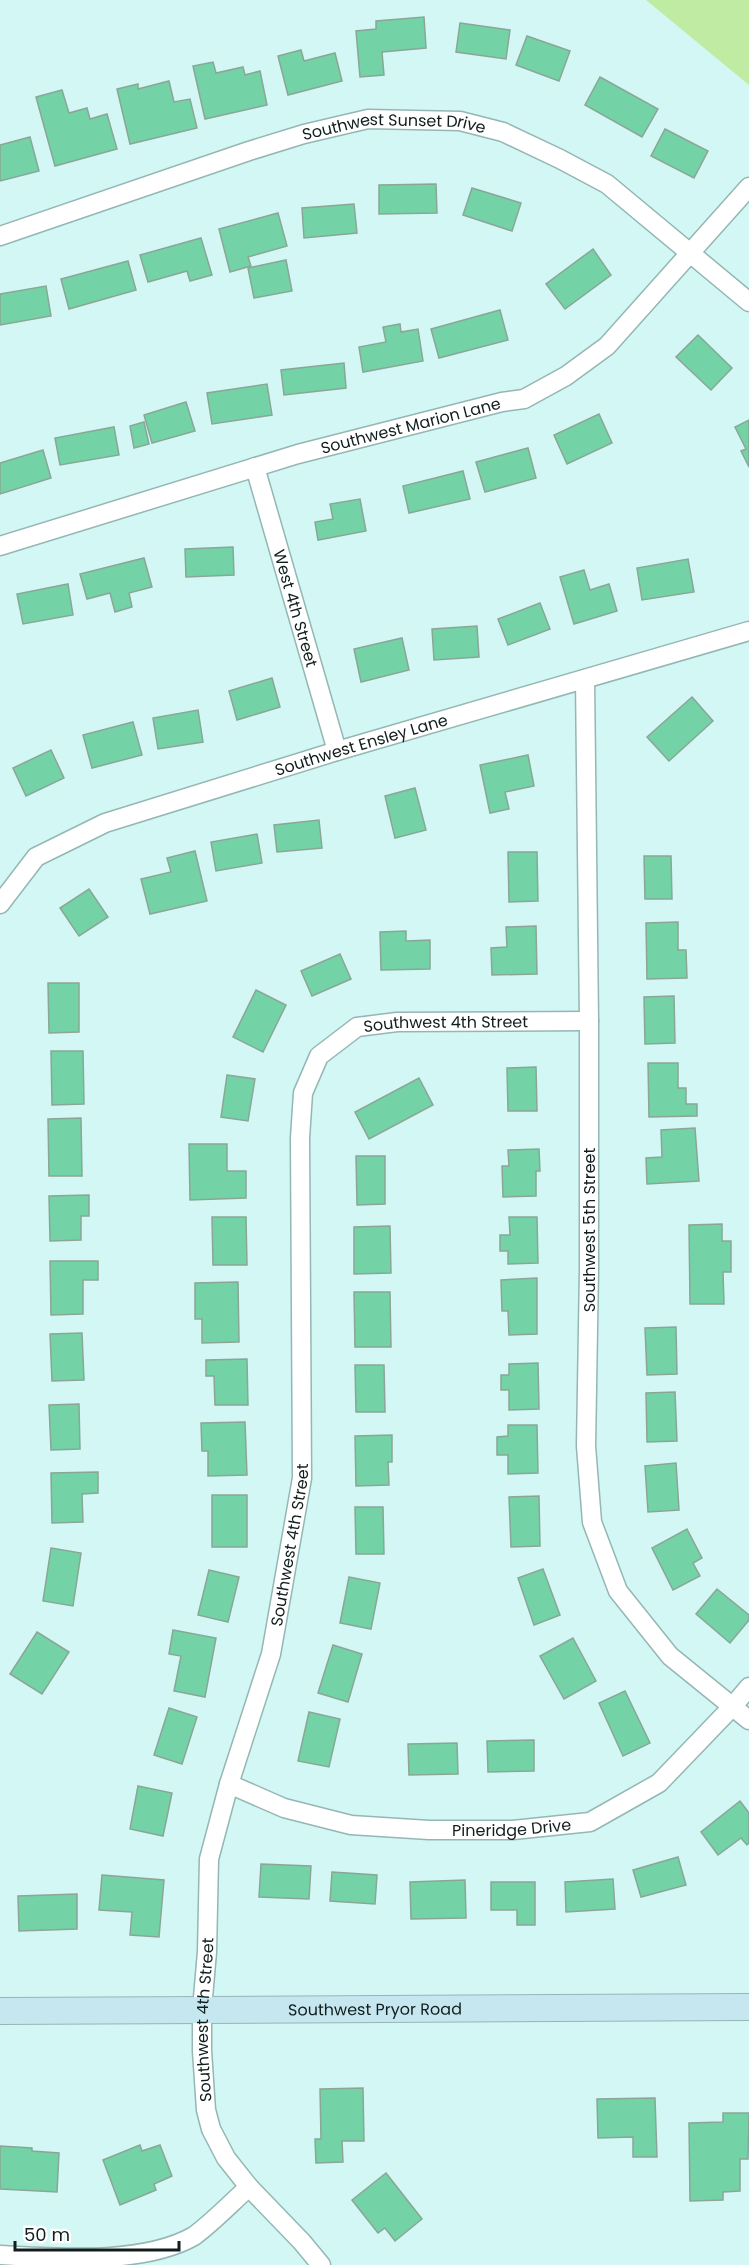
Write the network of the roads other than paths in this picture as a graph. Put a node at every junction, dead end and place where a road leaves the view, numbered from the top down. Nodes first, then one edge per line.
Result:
1 (749, 187) edge
2 (0, 236) edge
3 (691, 252) junction
4 (749, 302) edge
5 (255, 467) junction
6 (0, 546) edge
7 (749, 631) edge
8 (585, 679) junction
9 (337, 752) junction
10 (0, 904) edge
11 (589, 1021) junction
12 (749, 1686) edge
13 (732, 1707) junction
14 (749, 1720) edge
15 (229, 1784) junction
16 (749, 2007) edge
17 (202, 2009) junction
18 (0, 2011) edge
19 (249, 2187) junction
20 (0, 2255) edge
21 (321, 2265) edge

1 - 3 street, Southwest Marion Lane
2 - 3 street, Southwest Sunset Drive
3 - 4 street, Southwest Sunset Drive
3 - 5 street, Southwest Marion Lane
5 - 6 street, Southwest Marion Lane
5 - 9 street, West 4th Street
7 - 8 street, Southwest Ensley Lane
8 - 9 street, Southwest Ensley Lane
8 - 11 street, Southwest 5th Street
9 - 10 street, Southwest Ensley Lane
11 - 13 street, Southwest 5th Street
11 - 15 street, Southwest 4th Street
12 - 13 street, Pineridge Drive
13 - 14 street, Southwest 5th Street
13 - 15 street, Pineridge Drive
15 - 17 street, Southwest 4th Street
16 - 17 main road, Southwest Pryor Road
17 - 18 main road, Southwest Pryor Road
17 - 19 street, Southwest 4th Street
19 - 20 street
19 - 21 street, Southwest 4th Street

